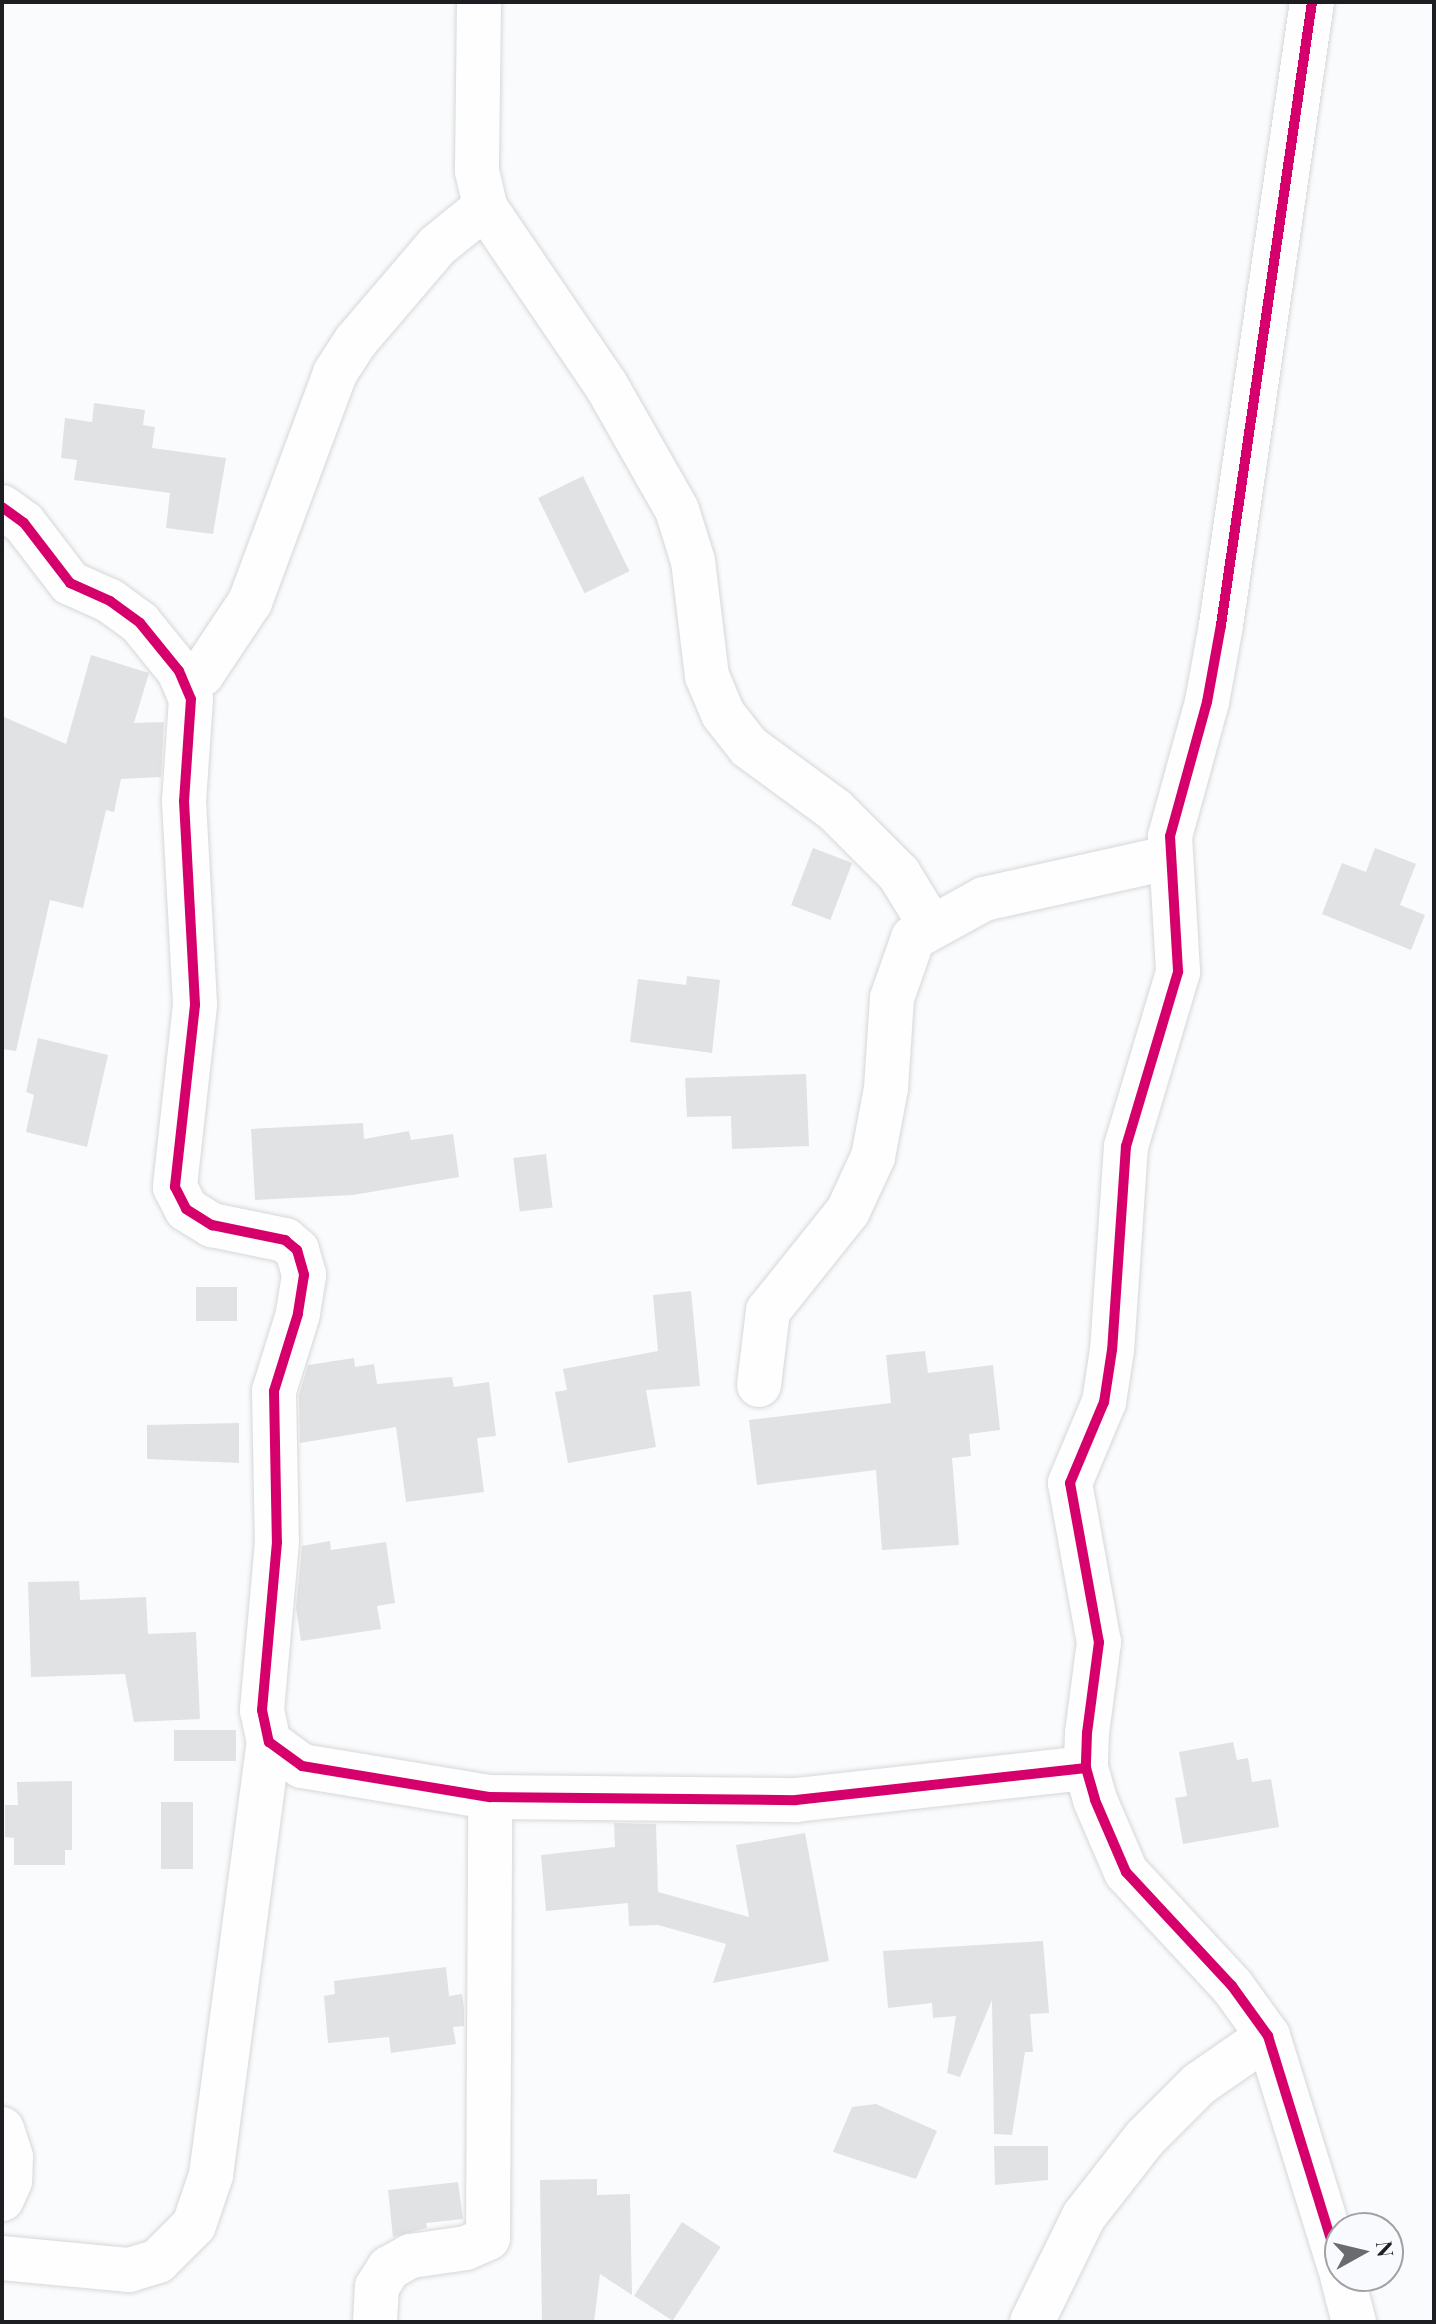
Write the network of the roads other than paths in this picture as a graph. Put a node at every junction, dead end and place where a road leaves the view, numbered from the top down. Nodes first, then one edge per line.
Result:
1 (479, 2) edge
2 (1312, 2) edge
3 (485, 207) junction
4 (2, 507) edge
5 (186, 686) junction
6 (1168, 858) junction
7 (931, 926) junction
8 (759, 1385) dead end
9 (269, 1742) junction
10 (1086, 1768) junction
11 (490, 1797) junction
12 (1268, 2036) junction
13 (2, 2129) edge
14 (2, 2199) edge
15 (1324, 2217) edge
16 (2, 2258) edge
17 (1346, 2292) edge
18 (375, 2322) edge
19 (1032, 2322) edge
20 (1354, 2322) edge

1 - 3 street
2 - 6 street
3 - 5 street
3 - 7 street
4 - 5 street
5 - 9 street
6 - 7 street
6 - 10 street
7 - 8 street
9 - 11 street
9 - 16 street
10 - 11 street
10 - 12 street
11 - 18 street
12 - 15 street
12 - 19 street
13 - 14 street
17 - 20 street

